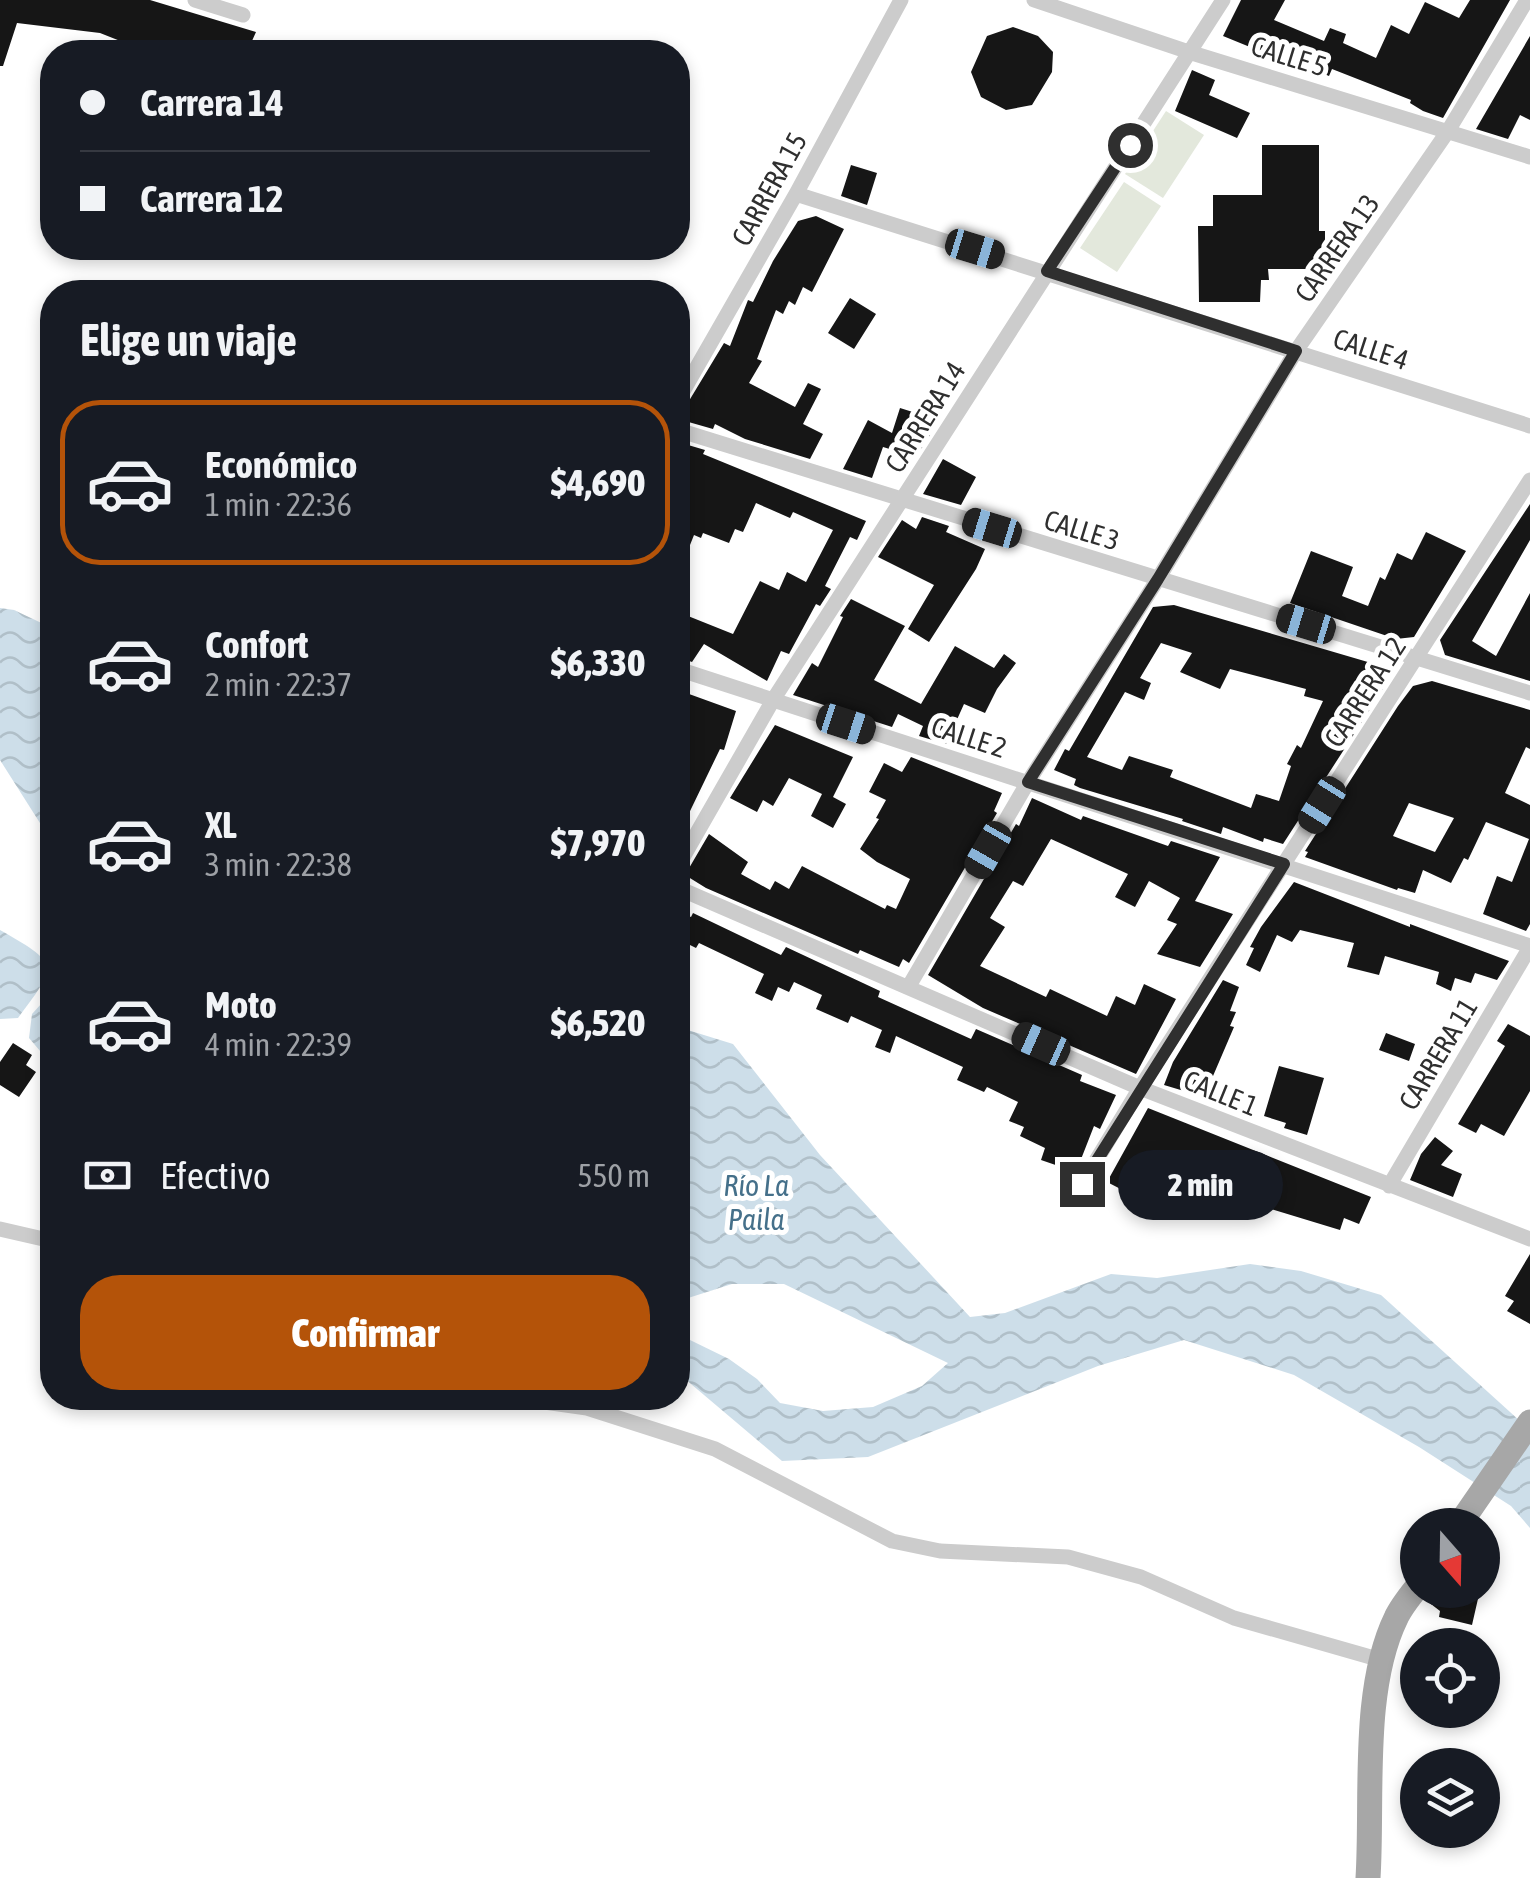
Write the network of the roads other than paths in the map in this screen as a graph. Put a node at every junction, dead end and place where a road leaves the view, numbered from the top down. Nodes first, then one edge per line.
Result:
1 (195, 0) edge
2 (901, 0) edge
3 (1034, 0) edge
4 (1223, 0) edge
5 (1527, 0) edge
6 (243, 15) dead end
7 (1192, 53) junction
8 (1448, 132) junction
9 (1530, 157) edge
10 (796, 194) junction
11 (1047, 271) junction
12 (1296, 351) junction
13 (690, 379) edge
14 (1530, 426) edge
15 (690, 434) edge
16 (1530, 480) edge
17 (902, 501) junction
18 (1158, 579) junction
19 (1416, 658) junction
20 (690, 673) edge
21 (1530, 693) edge
22 (774, 700) junction
23 (1028, 782) junction
24 (690, 845) edge
25 (1284, 864) junction
26 (690, 893) edge
27 (1530, 946) edge
28 (909, 986) junction
29 (1140, 1088) junction
30 (1082, 1184) dead end
31 (1389, 1186) junction
32 (0, 1230) edge
33 (40, 1238) edge
34 (1530, 1239) edge
35 (593, 1410) edge
36 (1530, 1422) edge
37 (1472, 1508) edge
38 (1402, 1608) edge
39 (1381, 1660) junction
40 (1368, 1878) edge

1 - 6 street
2 - 10 street, CARRERA 15
3 - 7 street, CALLE 5
4 - 7 street, CARRERA 14
5 - 8 street, CARRERA 13
7 - 8 street, CALLE 5
7 - 11 street, CARRERA 14
8 - 9 street, CALLE 5
8 - 12 street, CARRERA 13
10 - 11 street, CALLE 4
10 - 13 street, CARRERA 15
11 - 12 street, CALLE 4
11 - 17 street, CARRERA 14
12 - 14 street, CALLE 4
12 - 18 street, CARRERA 13
15 - 17 street, CALLE 3
16 - 19 street, CARRERA 12
17 - 18 street, CALLE 3
17 - 22 street, CARRERA 14
18 - 19 street, CALLE 3
18 - 23 street, CARRERA 13
19 - 21 street, CALLE 3
19 - 25 street, CARRERA 12
20 - 22 street, CALLE 2
22 - 23 street, CALLE 2
22 - 24 street, CARRERA 14
23 - 25 street, CALLE 2
23 - 28 street, CARRERA 13
25 - 27 street, CALLE 2
25 - 29 street, CARRERA 12
26 - 28 street, CALLE 1
27 - 31 street, CARRERA 11
28 - 29 street, CALLE 1
29 - 30 street, CARRERA 12
29 - 31 street, CALLE 1
31 - 34 street, CALLE 1
32 - 33 street
35 - 39 street
36 - 37 main road
38 - 39 main road
39 - 40 main road

